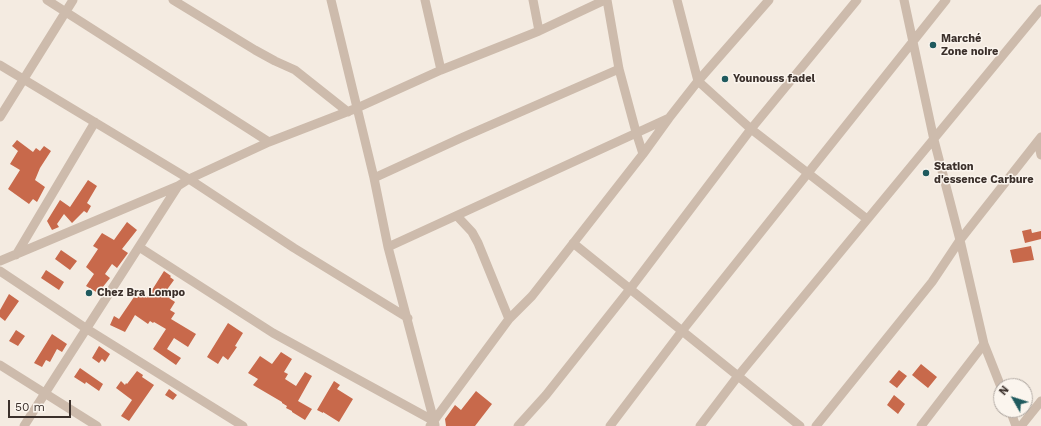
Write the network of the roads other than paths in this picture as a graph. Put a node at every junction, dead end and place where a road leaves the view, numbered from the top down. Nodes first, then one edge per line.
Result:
1 (47, 0) edge
2 (73, 0) edge
3 (173, 0) edge
4 (331, 0) edge
5 (425, 0) edge
6 (533, 0) edge
7 (606, 0) edge
8 (677, 0) edge
9 (769, 0) edge
10 (857, 0) edge
11 (904, 0) edge
12 (946, 0) edge
13 (1041, 9) edge
14 (66, 12) junction
15 (539, 31) junction
16 (913, 40) junction
17 (0, 65) edge
18 (619, 69) junction
19 (441, 70) junction
20 (23, 80) junction
21 (698, 81) junction
22 (353, 110) junction
23 (0, 117) edge
24 (669, 118) junction
25 (95, 122) junction
26 (751, 129) junction
27 (636, 132) junction
28 (1039, 139) edge
29 (934, 140) junction
30 (269, 142) junction
31 (643, 154) junction
32 (1041, 155) edge
33 (808, 172) junction
34 (374, 178) junction
35 (189, 179) junction
36 (178, 186) junction
37 (457, 216) junction
38 (867, 219) junction
39 (960, 240) junction
40 (573, 243) junction
41 (388, 247) junction
42 (139, 248) junction
43 (16, 255) junction
44 (0, 261) edge
45 (0, 271) edge
46 (630, 289) junction
47 (408, 318) junction
48 (509, 319) junction
49 (87, 330) junction
50 (682, 331) junction
51 (984, 344) junction
52 (0, 365) edge
53 (738, 376) junction
54 (997, 378) edge
55 (44, 393) junction
56 (1041, 402) edge
57 (433, 424) edge
58 (24, 426) edge
59 (97, 426) edge
60 (243, 426) edge
61 (518, 426) edge
62 (610, 426) edge
63 (700, 426) edge
64 (800, 426) edge
65 (816, 426) edge
66 (921, 426) edge
67 (1021, 426) edge

1 - 14 street
2 - 14 street
3 - 22 street
4 - 22 street
5 - 19 street
6 - 15 street
7 - 15 street
7 - 18 street
8 - 21 street
9 - 21 street
10 - 26 street
11 - 16 street
12 - 16 street
13 - 29 street
14 - 20 street
14 - 30 street
15 - 19 street
16 - 29 street
16 - 33 street
17 - 20 street
18 - 27 street
18 - 34 street
19 - 22 street
20 - 23 street
20 - 25 street
21 - 24 street
21 - 26 street
22 - 30 street
22 - 34 street
24 - 27 street
24 - 31 street
25 - 35 street
25 - 43 street
26 - 33 street
26 - 46 street
27 - 31 street
27 - 37 street
28 - 32 street
28 - 39 street
29 - 38 street
29 - 39 street
30 - 35 street
31 - 40 street
33 - 38 street
33 - 50 street
34 - 41 street
35 - 36 street
35 - 47 street
36 - 42 street
36 - 43 street
37 - 41 street
37 - 48 street
38 - 53 street
39 - 51 street
39 - 65 street
40 - 46 street
40 - 48 street
41 - 47 street
42 - 49 street
42 - 57 street
43 - 44 street
45 - 49 street
46 - 50 street
46 - 61 street
47 - 57 street
48 - 57 street
49 - 55 street
49 - 60 street
50 - 53 street
50 - 62 street
51 - 54 street
51 - 66 street
52 - 55 street
53 - 63 street
53 - 64 street
55 - 58 street
55 - 59 street
56 - 67 street

